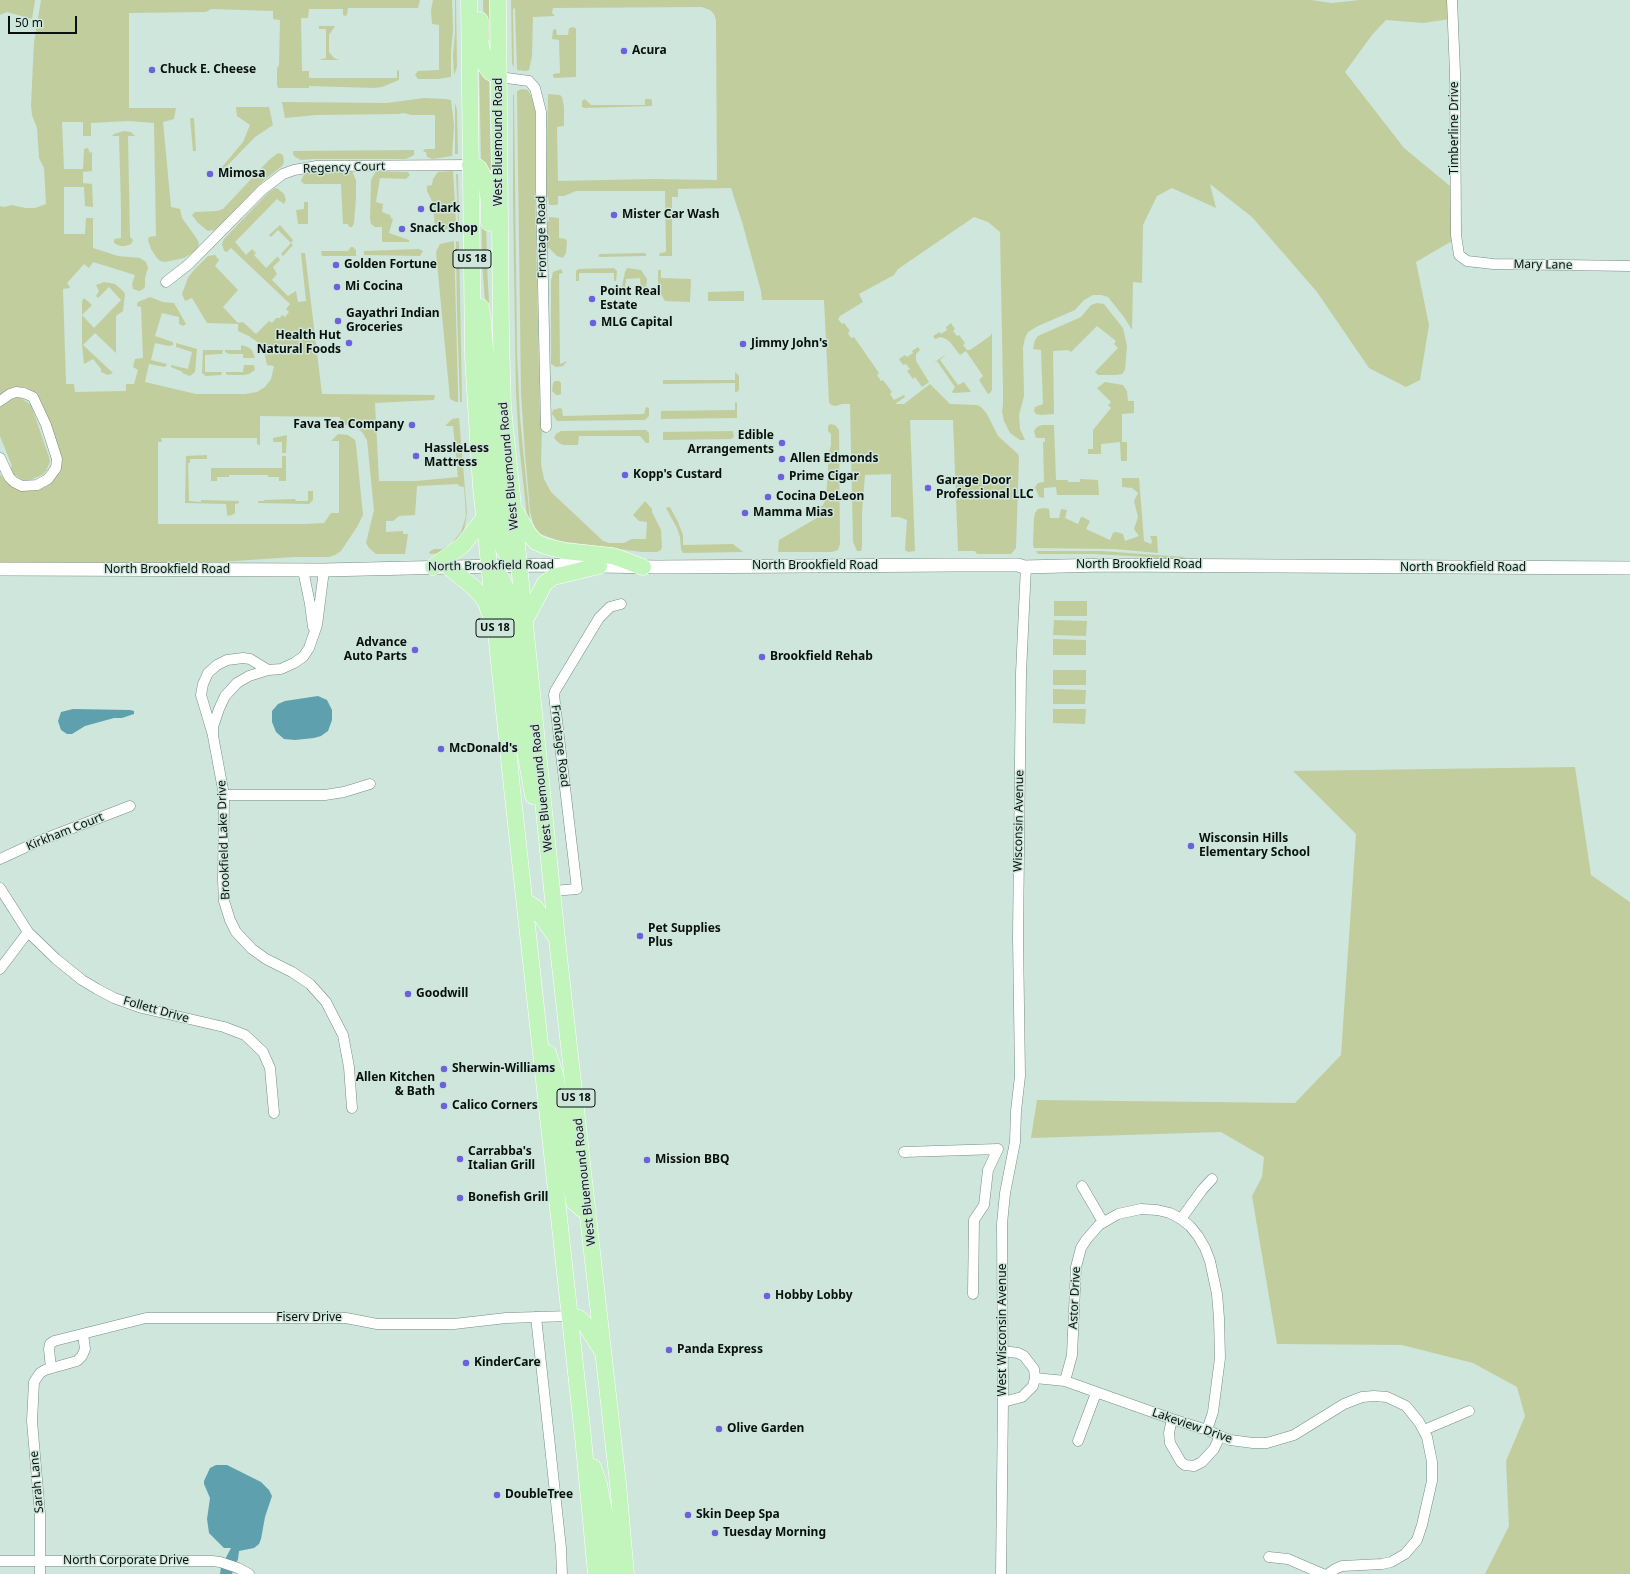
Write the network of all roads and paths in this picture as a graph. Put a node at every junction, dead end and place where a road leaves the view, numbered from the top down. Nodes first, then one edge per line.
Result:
1 (469, 0) edge
2 (480, 0) edge
3 (498, 0) edge
4 (1452, 0) edge
5 (499, 77) junction
6 (470, 165) junction
7 (1458, 255) joint
8 (472, 259) junction
9 (1630, 266) edge
10 (166, 282) dead end
11 (501, 336) junction
12 (0, 401) edge
13 (546, 426) dead end
14 (0, 458) edge
15 (512, 503) junction
16 (484, 518) junction
17 (518, 565) junction
18 (488, 566) junction
19 (599, 566) junction
20 (643, 566) junction
21 (1026, 566) junction
22 (441, 567) junction
23 (1630, 568) edge
24 (0, 570) edge
25 (303, 570) junction
26 (324, 570) junction
27 (621, 604) dead end
28 (524, 622) junction
29 (495, 626) junction
30 (313, 639) junction
31 (268, 670) junction
32 (213, 736) junction
33 (370, 784) dead end
34 (224, 795) junction
35 (130, 806) dead end
36 (549, 851) junction
37 (0, 859) edge
38 (0, 888) edge
39 (553, 891) junction
40 (525, 901) junction
41 (28, 932) junction
42 (557, 939) junction
43 (0, 969) edge
44 (539, 1023) junction
45 (1019, 1088) joint
46 (352, 1108) dead end
47 (274, 1113) dead end
48 (1015, 1142) junction
49 (998, 1149) junction
50 (904, 1152) dead end
51 (1013, 1158) junction
52 (1212, 1179) dead end
53 (1082, 1186) dead end
54 (588, 1210) junction
55 (1181, 1219) junction
56 (1103, 1222) junction
57 (973, 1294) dead end
58 (570, 1316) junction
59 (536, 1317) junction
60 (83, 1334) junction
61 (1003, 1351) junction
62 (604, 1354) junction
63 (51, 1368) junction
64 (1035, 1378) junction
65 (1065, 1381) junction
66 (1096, 1393) junction
67 (1003, 1402) junction
68 (1469, 1411) dead end
69 (1172, 1419) junction
70 (1207, 1430) junction
71 (1424, 1430) junction
72 (1220, 1436) junction
73 (583, 1437) junction
74 (1078, 1441) dead end
75 (1269, 1557) dead end
76 (0, 1561) edge
77 (40, 1562) junction
78 (40, 1574) edge
79 (249, 1574) edge
80 (562, 1574) edge
81 (596, 1574) edge
82 (611, 1574) edge
83 (626, 1574) edge
84 (1001, 1574) edge
85 (1323, 1574) edge
86 (1328, 1574) edge

1 - 6 main road, US 18
2 - 5 main road
3 - 5 main road, West Bluemound Road / US 18
4 - 7 street, Timberline Drive
5 - 11 main road, West Bluemound Road / US 18
5 - 13 street, Frontage Road
6 - 8 main road, US 18
6 - 10 street, Regency Court
6 - 11 main road
7 - 9 street, Mary Lane
8 - 16 main road, US 18
8 - 17 main road
11 - 15 main road, West Bluemound Road / US 18
12 - 14 street
15 - 17 main road, West Bluemound Road / US 18
15 - 20 main road
16 - 18 main road, US 18
16 - 22 main road
17 - 18 street, North Brookfield Road
17 - 19 street, North Brookfield Road
17 - 28 main road, West Bluemound Road / US 18
18 - 22 street, North Brookfield Road
18 - 29 main road, US 18
18 - 36 main road
19 - 20 street, North Brookfield Road
19 - 28 main road
20 - 21 street, North Brookfield Road
21 - 23 street, North Brookfield Road
21 - 45 street, Wisconsin Avenue
22 - 26 street, North Brookfield Road
22 - 29 main road
24 - 25 street, North Brookfield Road
25 - 26 street, North Brookfield Road
25 - 30 street
26 - 30 street, Brookfield Lake Drive
27 - 39 street, Frontage Road
28 - 36 main road, West Bluemound Road / US 18
29 - 40 main road, US 18
30 - 31 street, Brookfield Lake Drive
31 - 32 street, Brookfield Lake Drive
31 - 32 street, Brookfield Lake Drive
32 - 34 street, Brookfield Lake Drive
33 - 34 street
34 - 46 street, Brookfield Lake Drive
35 - 37 street, Kirkham Court
36 - 39 main road, West Bluemound Road / US 18
38 - 41 street, Follett Drive
39 - 42 main road, West Bluemound Road / US 18
40 - 42 main road
40 - 44 main road, US 18
41 - 43 street
41 - 47 street, Follett Drive
42 - 54 main road, West Bluemound Road / US 18
44 - 54 main road
44 - 58 main road, US 18
45 - 48 street, West Wisconsin Avenue
48 - 49 street
48 - 51 street, West Wisconsin Avenue
49 - 50 street
49 - 51 street
49 - 57 street
51 - 61 street, West Wisconsin Avenue
52 - 55 street
53 - 56 street
54 - 62 main road, West Bluemound Road / US 18
55 - 56 street
55 - 70 street
56 - 65 street, Astor Drive
58 - 59 street, Fiserv Drive
58 - 62 main road
58 - 73 main road, US 18
59 - 60 street, Fiserv Drive
59 - 80 street
60 - 63 street
60 - 63 street, Fiserv Drive
61 - 64 street
61 - 67 street, West Wisconsin Avenue
62 - 83 main road, West Bluemound Road / US 18
63 - 77 street, Sarah Lane
64 - 65 street, Lakeview Drive
64 - 67 street
65 - 66 street, Lakeview Drive
66 - 69 street, Lakeview Drive
66 - 74 street
67 - 84 street, West Wisconsin Avenue
68 - 71 street
69 - 70 street, Lakeview Drive
69 - 72 street
70 - 72 street, Lakeview Drive
71 - 72 street, Lakeview Drive
71 - 86 street, Lakeview Drive
73 - 81 main road, US 18
73 - 82 main road
75 - 85 street
76 - 77 street, North Corporate Drive
77 - 78 street, Sarah Lane
77 - 79 street, North Corporate Drive

